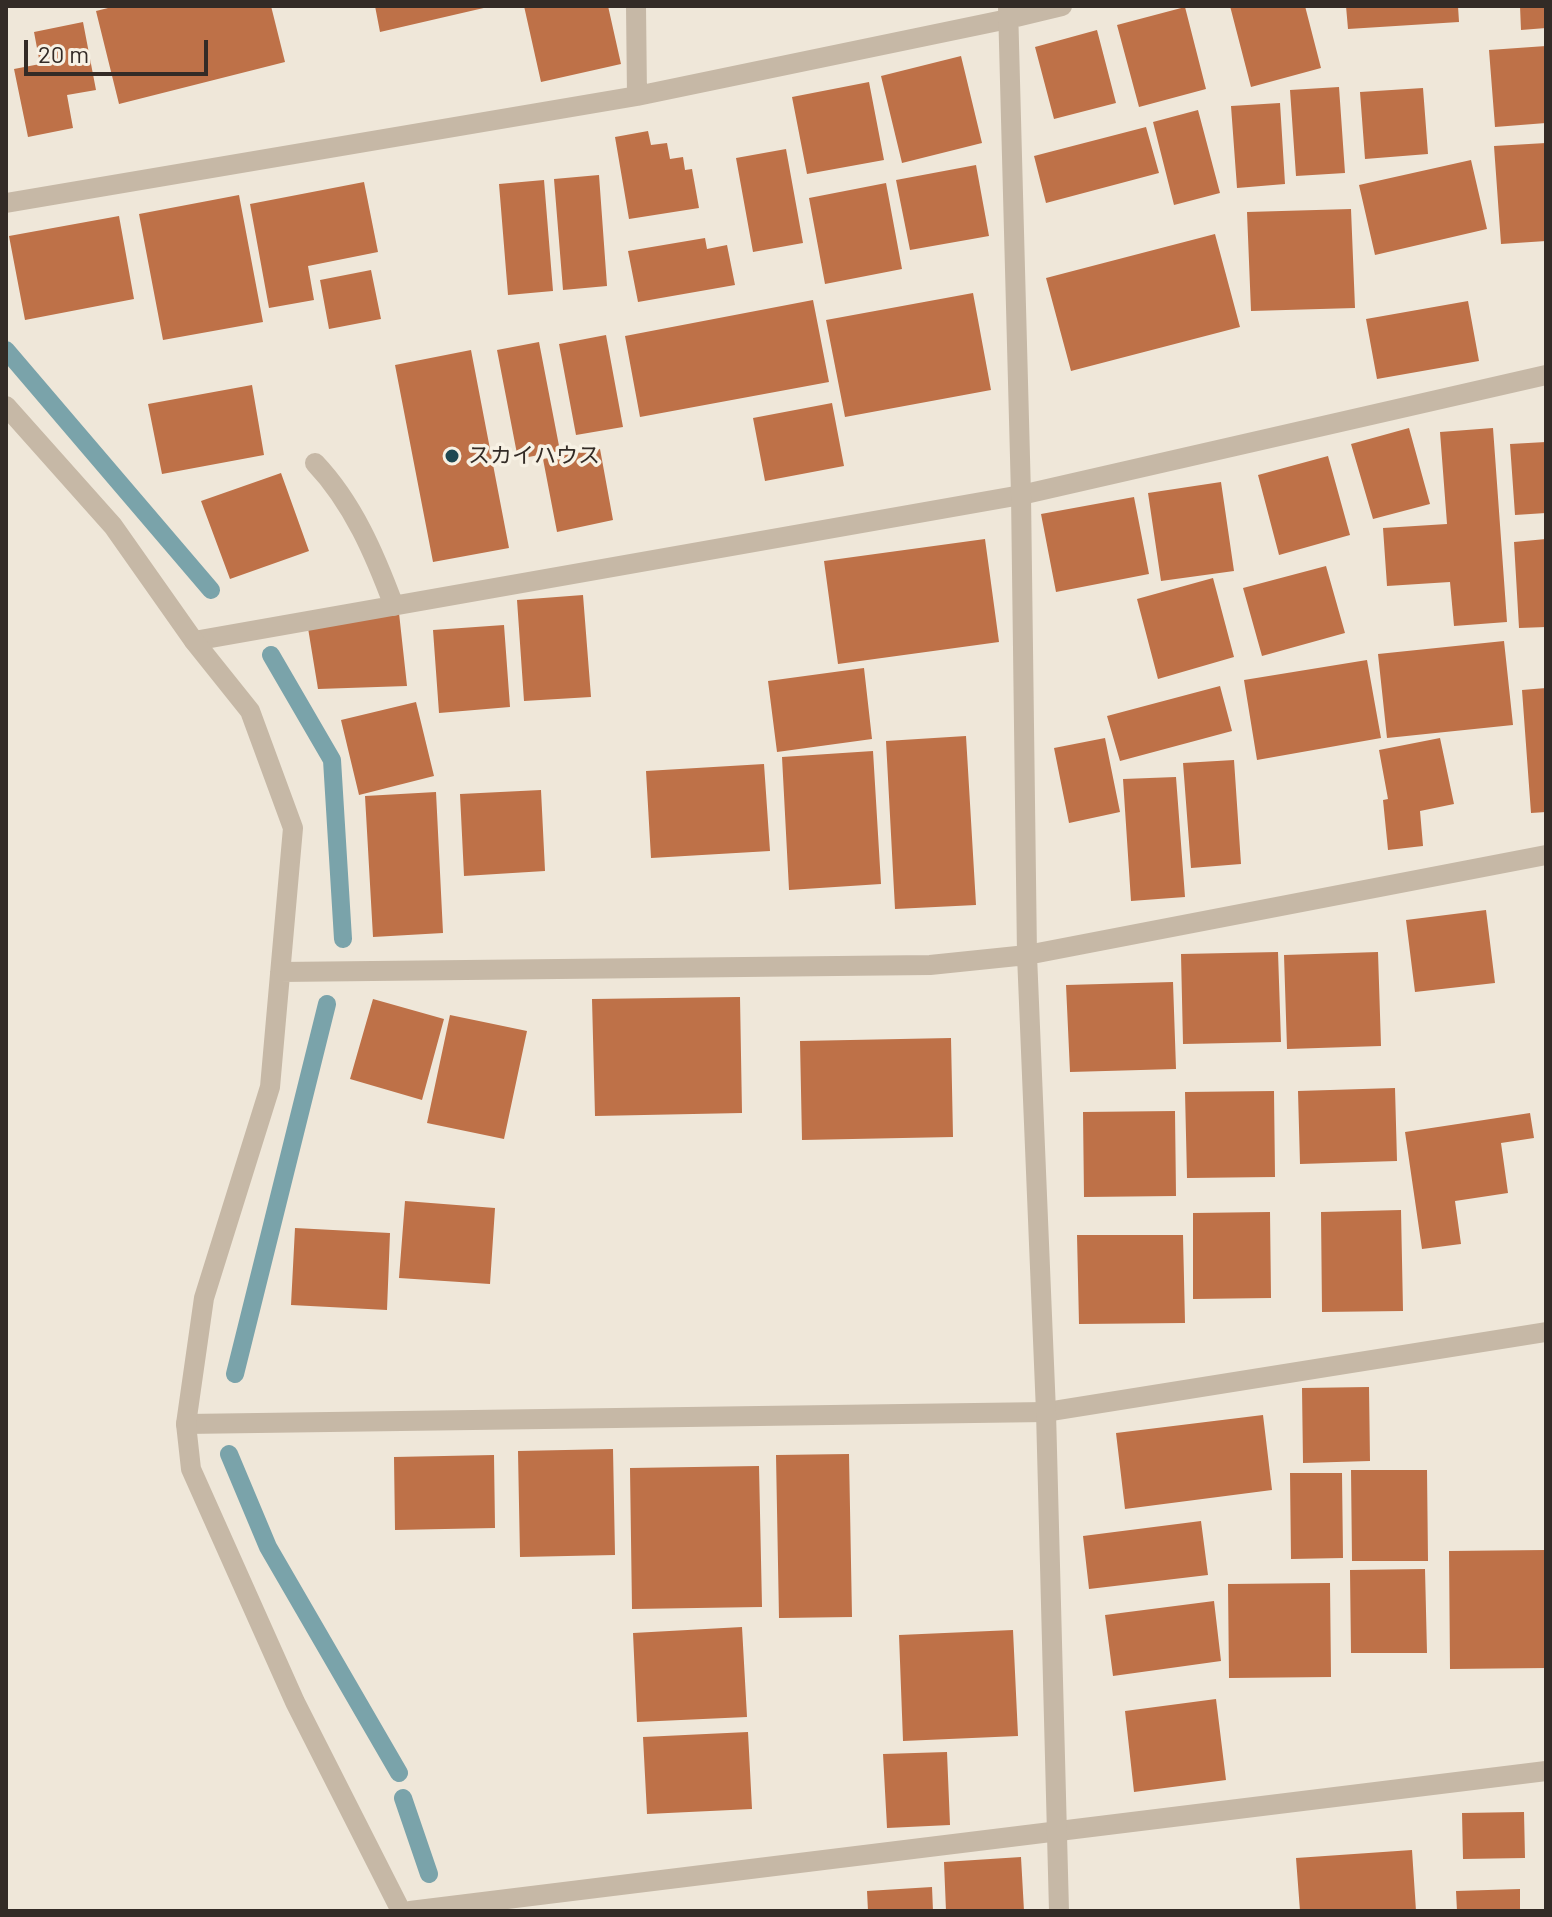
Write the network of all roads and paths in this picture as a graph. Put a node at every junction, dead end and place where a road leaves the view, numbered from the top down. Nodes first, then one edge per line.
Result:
1 (636, 6) edge
2 (1062, 6) edge
3 (1008, 12) edge
4 (637, 96) junction
5 (6, 203) edge
6 (1546, 375) edge
7 (6, 406) edge
8 (315, 463) dead end
9 (1021, 495) junction
10 (394, 606) junction
11 (194, 641) junction
12 (1546, 855) edge
13 (1027, 955) junction
14 (280, 972) junction
15 (1546, 1332) edge
16 (1046, 1412) junction
17 (186, 1424) junction
18 (1546, 1771) edge
19 (1057, 1832) junction
20 (401, 1911) edge
21 (410, 1911) edge
22 (1059, 1911) edge

1 - 4 street
2 - 3 street
3 - 4 street
3 - 9 street
4 - 5 street
6 - 9 street
7 - 11 street
8 - 10 street
9 - 10 street
9 - 13 street
10 - 11 street
11 - 14 street
12 - 13 street
13 - 14 street
13 - 16 street
14 - 17 street
15 - 16 street
16 - 17 street
16 - 19 street
17 - 20 street
18 - 19 street
19 - 21 street
19 - 22 street

